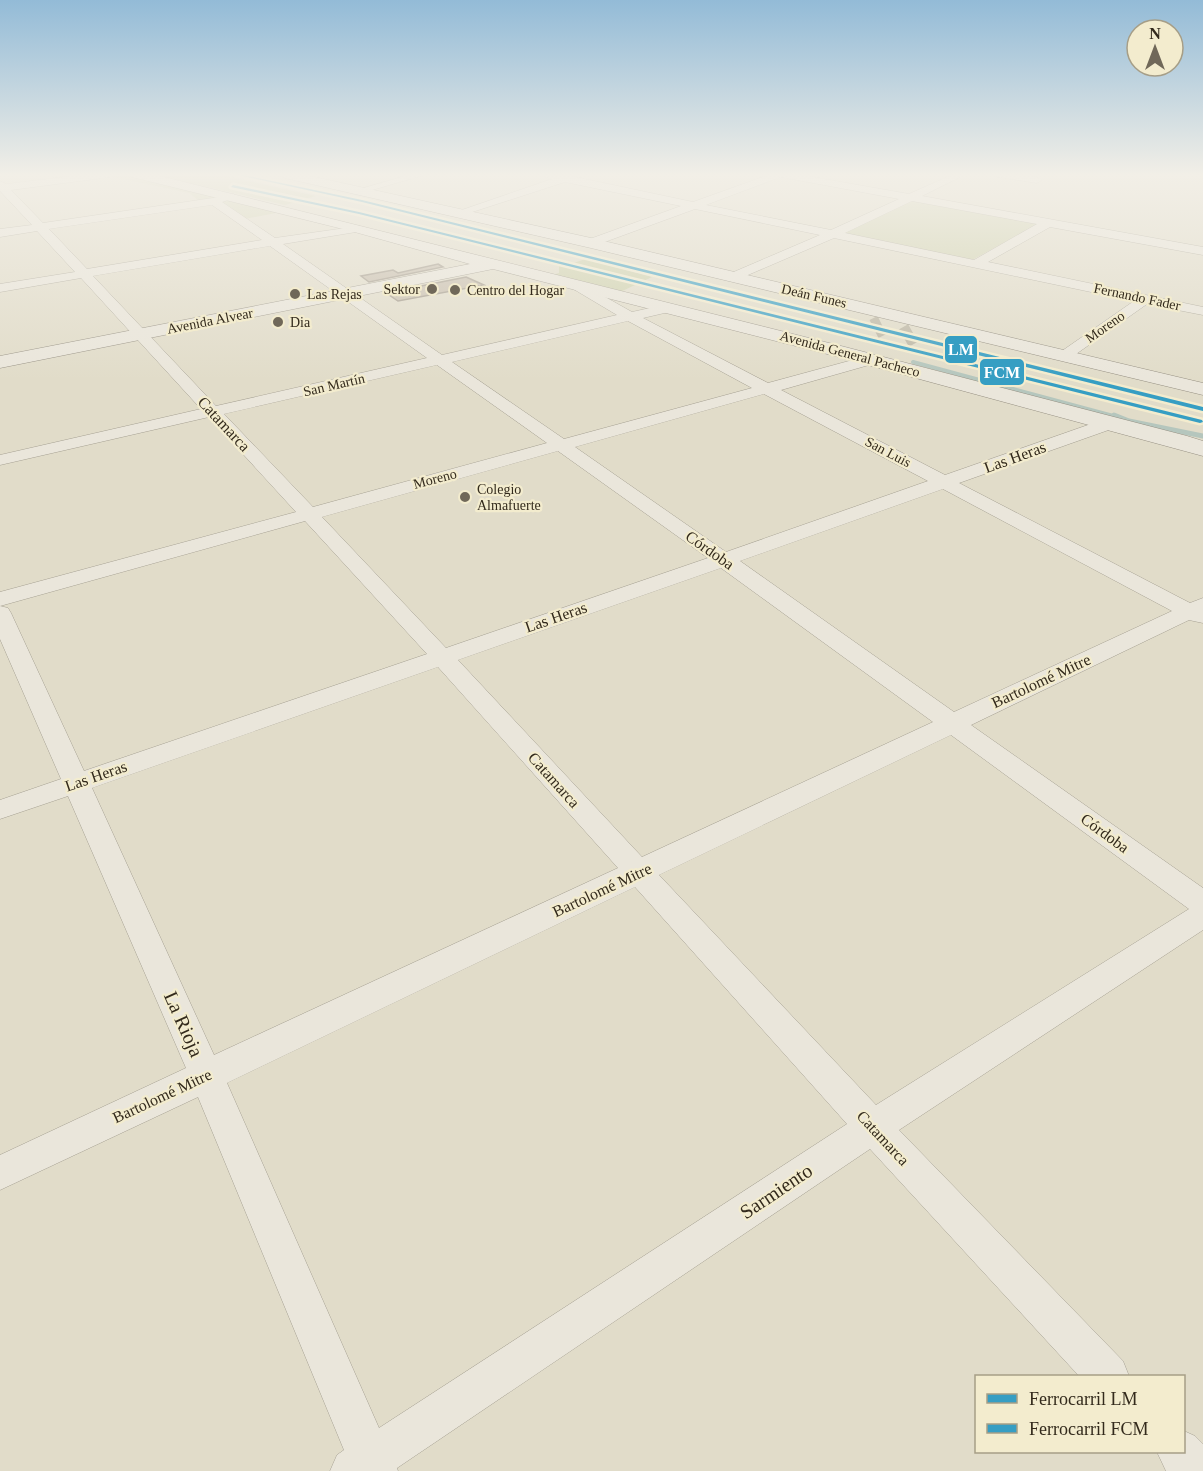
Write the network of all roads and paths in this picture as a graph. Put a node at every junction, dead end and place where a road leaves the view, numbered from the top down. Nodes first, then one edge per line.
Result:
1 (55, 243) edge
2 (270, 243) joint
3 (413, 243) edge
4 (591, 243) edge
5 (813, 243) edge
6 (874, 243) edge
7 (1013, 243) edge
8 (1157, 243) edge
9 (1203, 251) edge
10 (491, 262) junction
11 (976, 264) junction
12 (84, 274) junction
13 (543, 276) junction
14 (734, 277) junction
15 (575, 284) junction
16 (0, 288) edge
17 (346, 295) junction
18 (816, 296) junction
19 (1145, 299) junction
20 (668, 308) junction
21 (1203, 311) edge
22 (630, 317) junction
23 (882, 325) dead end
24 (913, 333) tunnel mouth
25 (140, 334) junction
26 (864, 335) tunnel mouth
27 (895, 344) tunnel mouth
28 (838, 351) junction
29 (1064, 356) junction
30 (871, 360) junction
31 (440, 361) junction
32 (0, 362) edge
33 (766, 388) junction
34 (1203, 389) edge
35 (213, 412) junction
36 (1111, 423) junction
37 (559, 446) junction
38 (1203, 449) edge
39 (0, 460) edge
40 (945, 482) junction
41 (307, 514) junction
42 (724, 560) junction
43 (0, 599) edge
44 (1198, 611) edge
45 (0, 613) edge
46 (441, 656) junction
47 (952, 723) junction
48 (76, 783) junction
49 (0, 810) edge
50 (639, 872) junction
51 (1203, 903) edge
52 (1203, 915) edge
53 (206, 1075) junction
54 (873, 1127) junction
55 (0, 1173) edge
56 (1106, 1375) edge
57 (1180, 1453) edge
58 (366, 1467) edge
59 (1197, 1471) edge

1 - 12 street, Catamarca
2 - 12 street
2 - 17 street, Córdoba
3 - 10 street, Avenida General Pacheco
4 - 14 street, Deán Funes
5 - 14 street
6 - 11 street, Fernando Fader
7 - 11 street
8 - 9 street
10 - 13 street, Avenida General Pacheco
10 - 13 street, Avenida Alvear
10 - 17 street, Avenida Alvear
11 - 19 street, Fernando Fader
12 - 16 street
12 - 25 street, Catamarca
13 - 15 street, Avenida General Pacheco
14 - 18 street, Deán Funes
15 - 20 street, Avenida General Pacheco
15 - 22 street, San Luis
17 - 25 street, Avenida Alvear
17 - 31 street, Córdoba
18 - 23 street
18 - 29 street, Deán Funes
19 - 21 street, Fernando Fader
19 - 29 street, Moreno
20 - 22 street, San Martín
20 - 28 street, Avenida General Pacheco
22 - 31 street, San Martín
22 - 33 street, San Luis
24 - 29 street
25 - 32 street, Avenida Alvear
25 - 35 street, Catamarca
26 - 28 street
27 - 30 street
28 - 30 street, Avenida General Pacheco
29 - 34 street, Deán Funes
30 - 33 street, Moreno
30 - 36 street, Avenida General Pacheco
31 - 35 street, San Martín
31 - 37 street, Córdoba
33 - 37 street, Moreno
33 - 40 street, San Luis
35 - 39 street, San Martín
35 - 41 street, Catamarca
36 - 38 street, Avenida General Pacheco
36 - 40 street, Las Heras
37 - 41 street, Moreno
37 - 42 street, Córdoba
40 - 42 street, Las Heras
40 - 44 street, San Luis
41 - 43 street, Moreno
41 - 46 street, Catamarca
42 - 46 street, Las Heras
42 - 47 street, Córdoba
44 - 47 street, Bartolomé Mitre
45 - 48 street, La Rioja
46 - 48 street, Las Heras
46 - 50 street, Catamarca
47 - 50 street, Bartolomé Mitre
47 - 51 street, Córdoba
48 - 49 street, Las Heras
48 - 53 street, La Rioja
50 - 53 street, Bartolomé Mitre
50 - 54 street, Catamarca
52 - 54 street, Sarmiento
53 - 55 street, Bartolomé Mitre
53 - 58 street, La Rioja
54 - 56 street, Catamarca
54 - 58 street, Sarmiento
57 - 59 street

